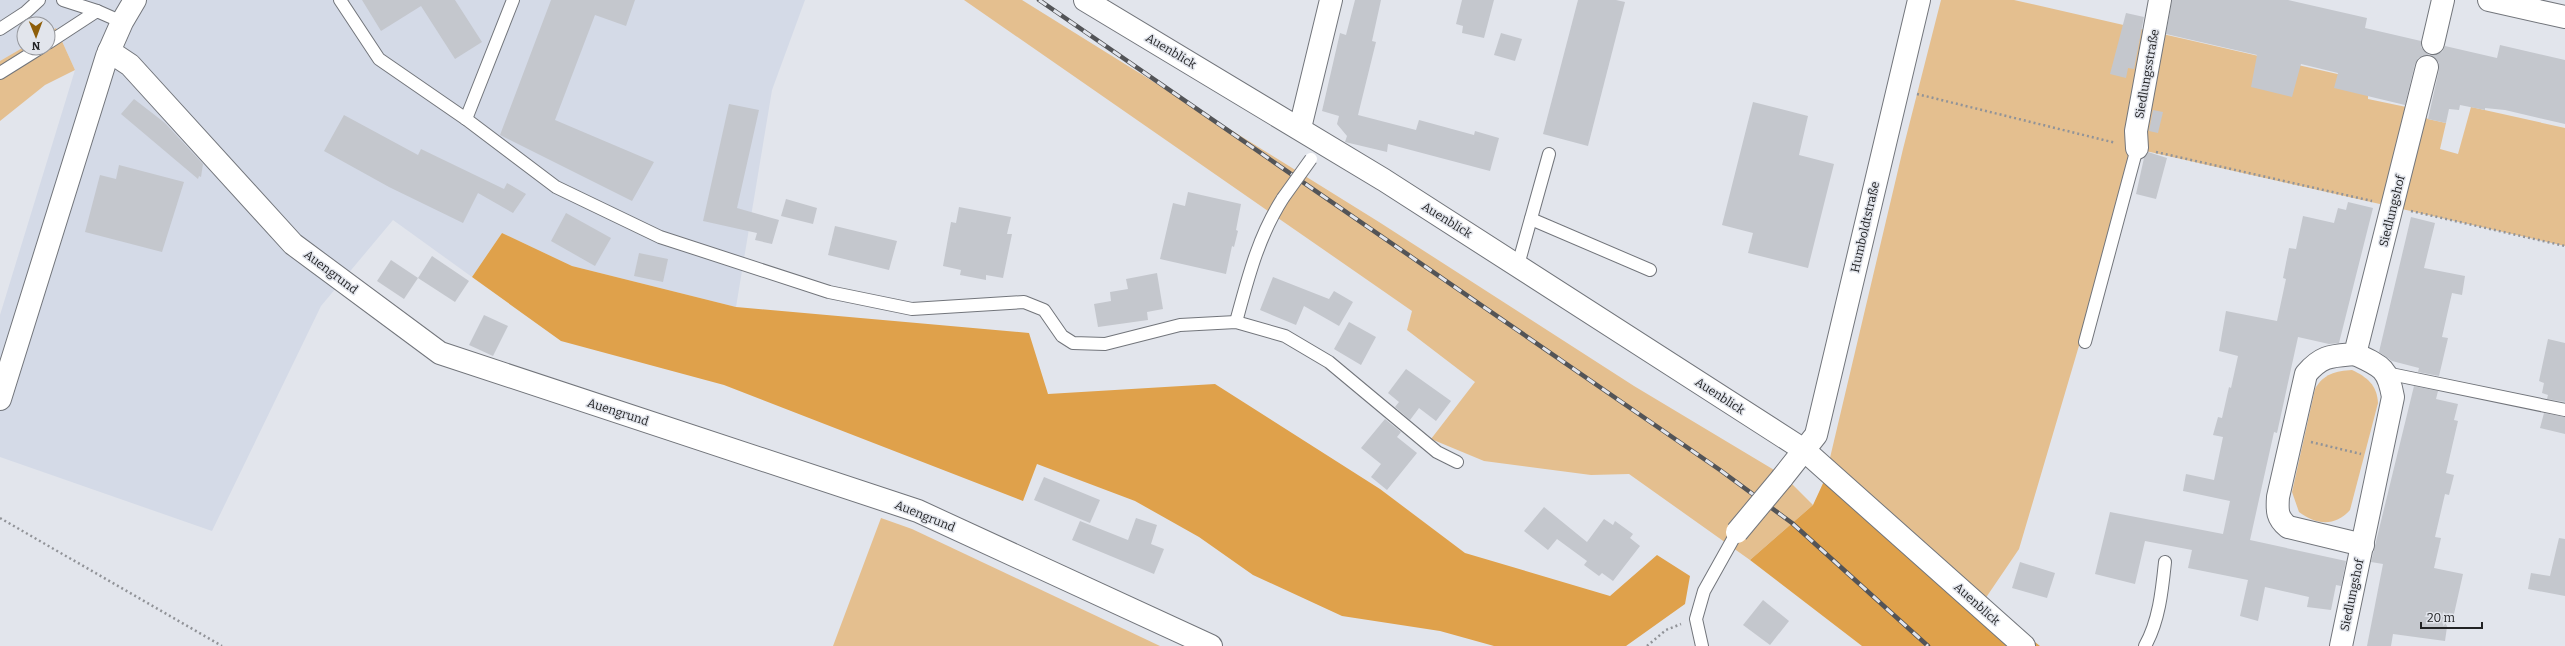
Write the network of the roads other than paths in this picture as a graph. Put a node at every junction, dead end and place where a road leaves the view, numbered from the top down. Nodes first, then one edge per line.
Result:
1 (39, 0) edge
2 (63, 0) edge
3 (135, 0) edge
4 (340, 0) edge
5 (513, 0) edge
6 (1085, 0) edge
7 (1331, 0) edge
8 (1919, 0) edge
9 (2160, 0) edge
10 (2444, 0) edge
11 (2490, 0) edge
12 (96, 11) junction
13 (2565, 17) edge
14 (122, 22) junction
15 (0, 29) edge
16 (56, 37) edge
17 (2433, 44) dead end
18 (109, 51) junction
19 (28, 56) edge
20 (2427, 67) dead end
21 (0, 74) edge
22 (466, 119) junction
23 (1300, 128) junction
24 (2137, 148) joint
25 (1317, 151) junction
26 (1549, 154) dead end
27 (1531, 219) junction
28 (1518, 265) junction
29 (1650, 270) dead end
30 (1236, 322) junction
31 (2085, 342) dead end
32 (2355, 354) junction
33 (2386, 373) junction
34 (0, 399) edge
35 (2565, 410) edge
36 (1804, 450) junction
37 (1457, 462) dead end
38 (1737, 532) joint
39 (2363, 545) junction
40 (2165, 562) dead end
41 (1211, 646) edge
42 (1702, 646) edge
43 (2024, 646) edge
44 (2144, 646) edge
45 (2341, 646) edge

1 - 15 lane
2 - 12 lane
3 - 14 street
4 - 22 lane
5 - 22 lane
6 - 23 street, Auenblick
7 - 23 street
8 - 36 street, Humboldtstraße
9 - 24 street, Siedlungsstraße
10 - 17 street
11 - 13 street
12 - 14 lane
12 - 16 lane
14 - 18 street
18 - 34 street
18 - 41 street, Auengrund
19 - 21 lane
20 - 32 street, Siedlungshof
22 - 30 lane
23 - 25 street, Auenblick
24 - 31 lane
25 - 28 street, Auenblick
25 - 30 lane, bridge
26 - 27 lane
27 - 28 lane
27 - 29 lane
28 - 36 street, Auenblick
30 - 37 lane
32 - 33 street
32 - 39 street, Siedlungshof
33 - 35 lane
33 - 39 street, Siedlungshof
36 - 38 street, bridge
36 - 43 street, Auenblick
38 - 42 lane
39 - 45 street, Siedlungshof
40 - 44 lane

